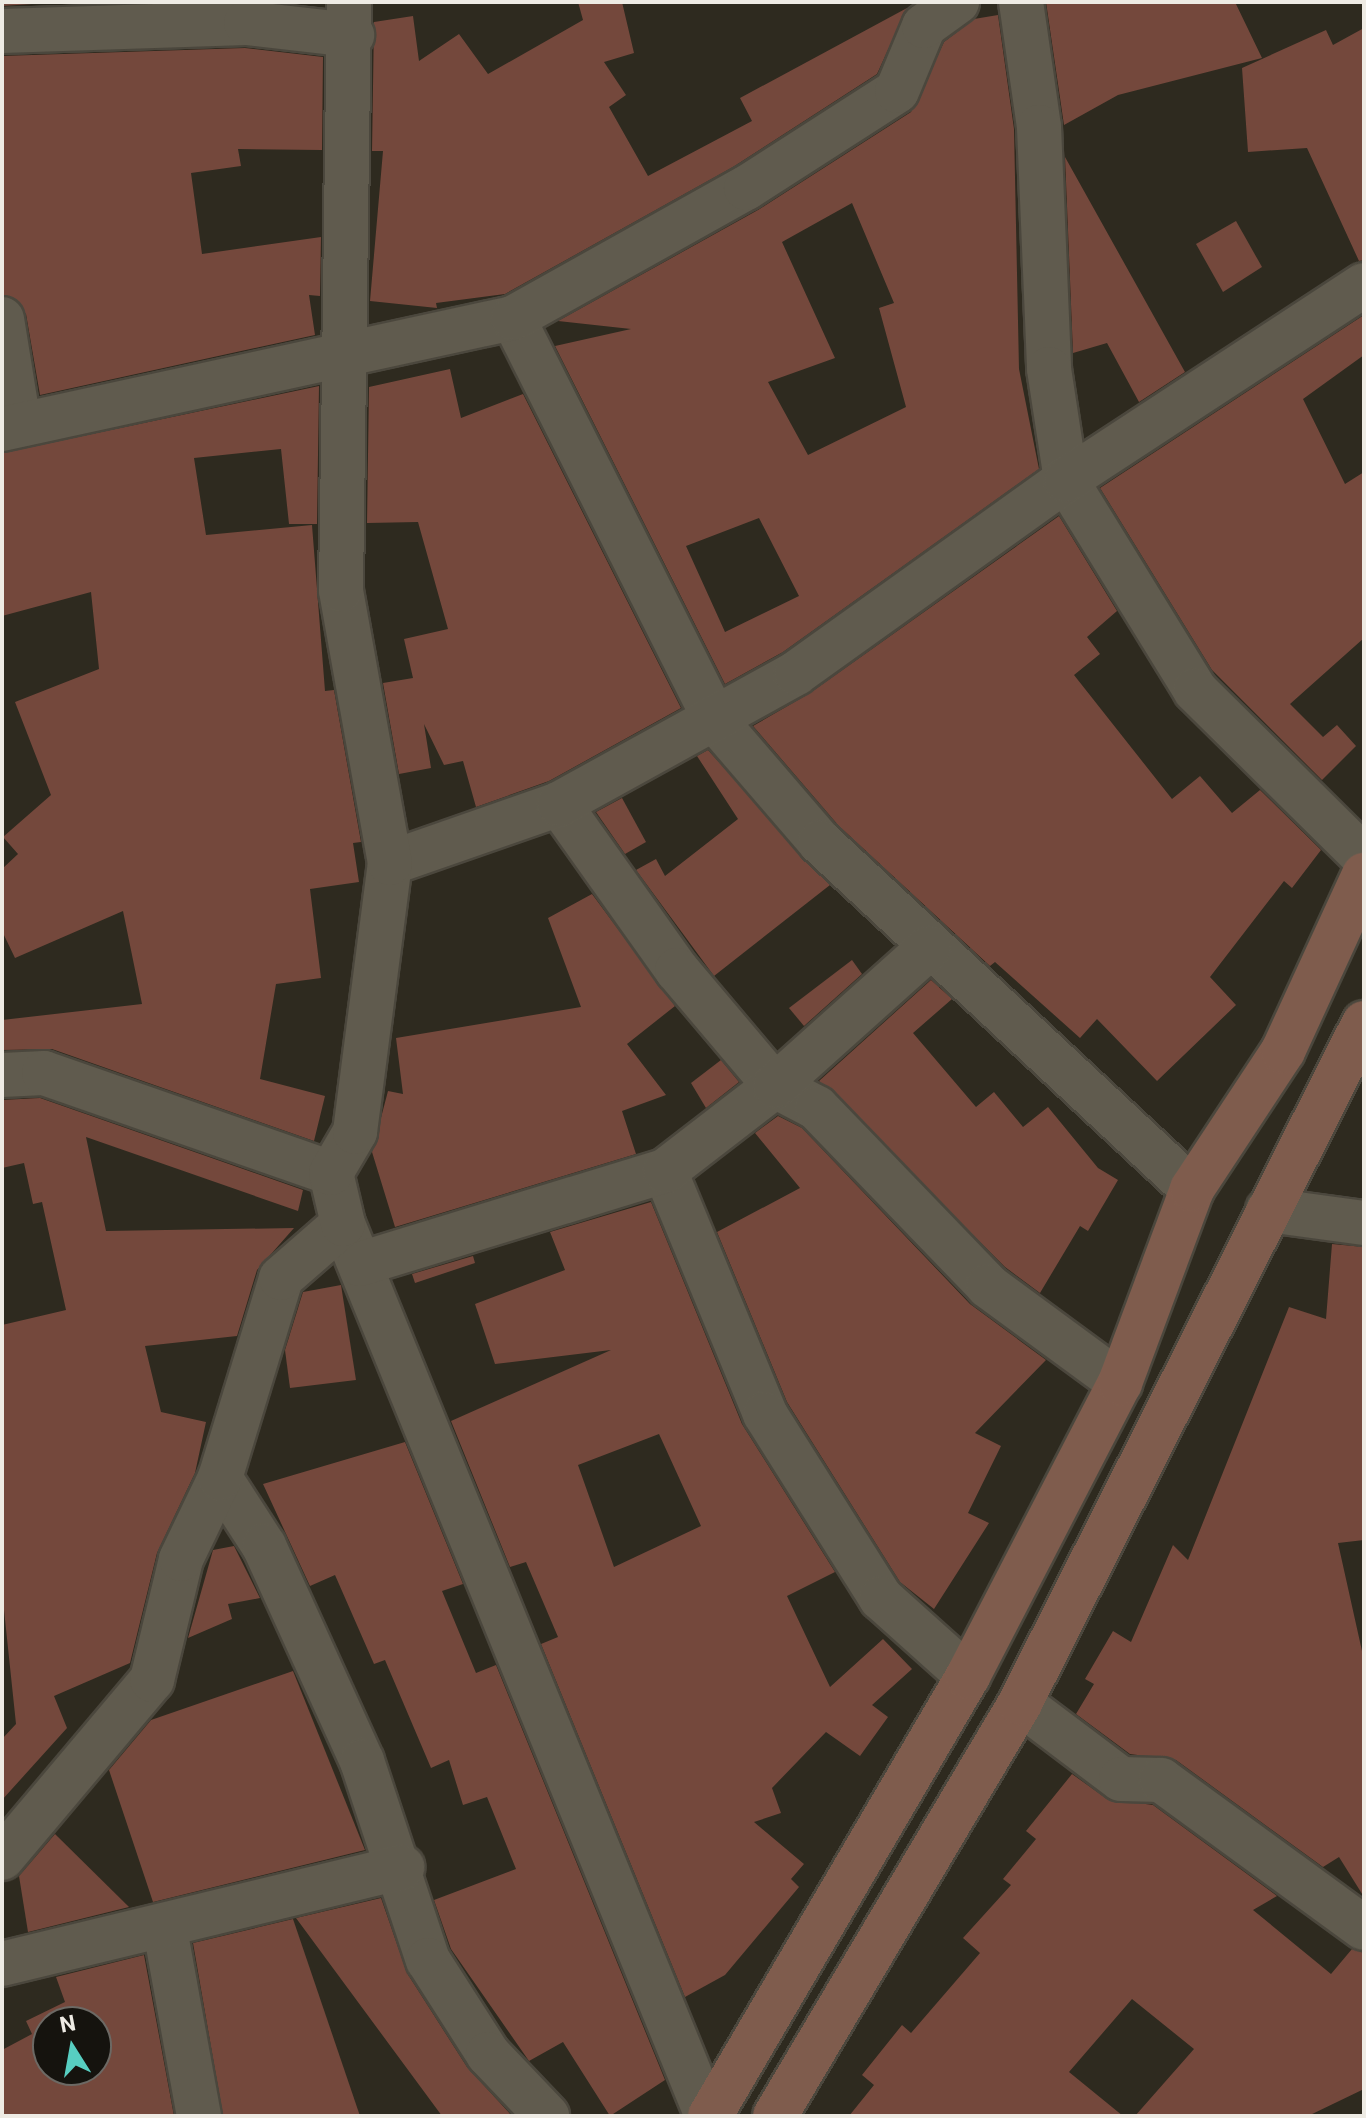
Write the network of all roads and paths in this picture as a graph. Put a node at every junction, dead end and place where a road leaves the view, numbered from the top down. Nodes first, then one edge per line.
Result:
1 (957, 2) edge
2 (1021, 2) edge
3 (351, 18) edge
4 (2, 31) edge
5 (1364, 285) edge
6 (513, 318) junction
7 (2, 319) edge
8 (350, 357) junction
9 (10, 427) edge
10 (1066, 480) junction
11 (715, 720) junction
12 (559, 804) junction
13 (1364, 857) edge
14 (390, 863) junction
15 (1364, 875) edge
16 (929, 948) junction
17 (1364, 1023) edge
18 (2, 1075) edge
19 (775, 1086) junction
20 (665, 1171) junction
21 (331, 1173) junction
22 (1192, 1189) junction
23 (1268, 1210) junction
24 (1364, 1223) edge
25 (343, 1224) junction
26 (360, 1264) junction
27 (1120, 1383) junction
28 (220, 1478) junction
29 (968, 1676) junction
30 (1020, 1703) junction
31 (2, 1858) edge
32 (402, 1867) junction
33 (1364, 1928) edge
34 (165, 1929) junction
35 (2, 1964) edge
36 (199, 2116) edge
37 (547, 2116) edge
38 (708, 2116) edge
39 (775, 2116) edge

1 - 6 street
2 - 10 street
3 - 4 street
3 - 8 street
5 - 10 street
6 - 8 street
6 - 11 street
7 - 9 street
8 - 9 street
8 - 14 street
10 - 11 street
10 - 13 street
11 - 12 street
11 - 16 street
12 - 14 street
12 - 19 street
14 - 21 street
15 - 22 main road
16 - 19 street
16 - 22 street
17 - 23 main road
18 - 21 street
19 - 20 street
19 - 27 street
20 - 26 street
20 - 29 street
21 - 25 street
22 - 27 main road
23 - 24 street
23 - 30 main road
25 - 26 street
25 - 28 street
26 - 38 street
27 - 29 main road
28 - 31 street
28 - 32 street
29 - 38 main road
30 - 33 street
30 - 39 main road
32 - 34 street
32 - 37 street
34 - 35 street
34 - 36 street

